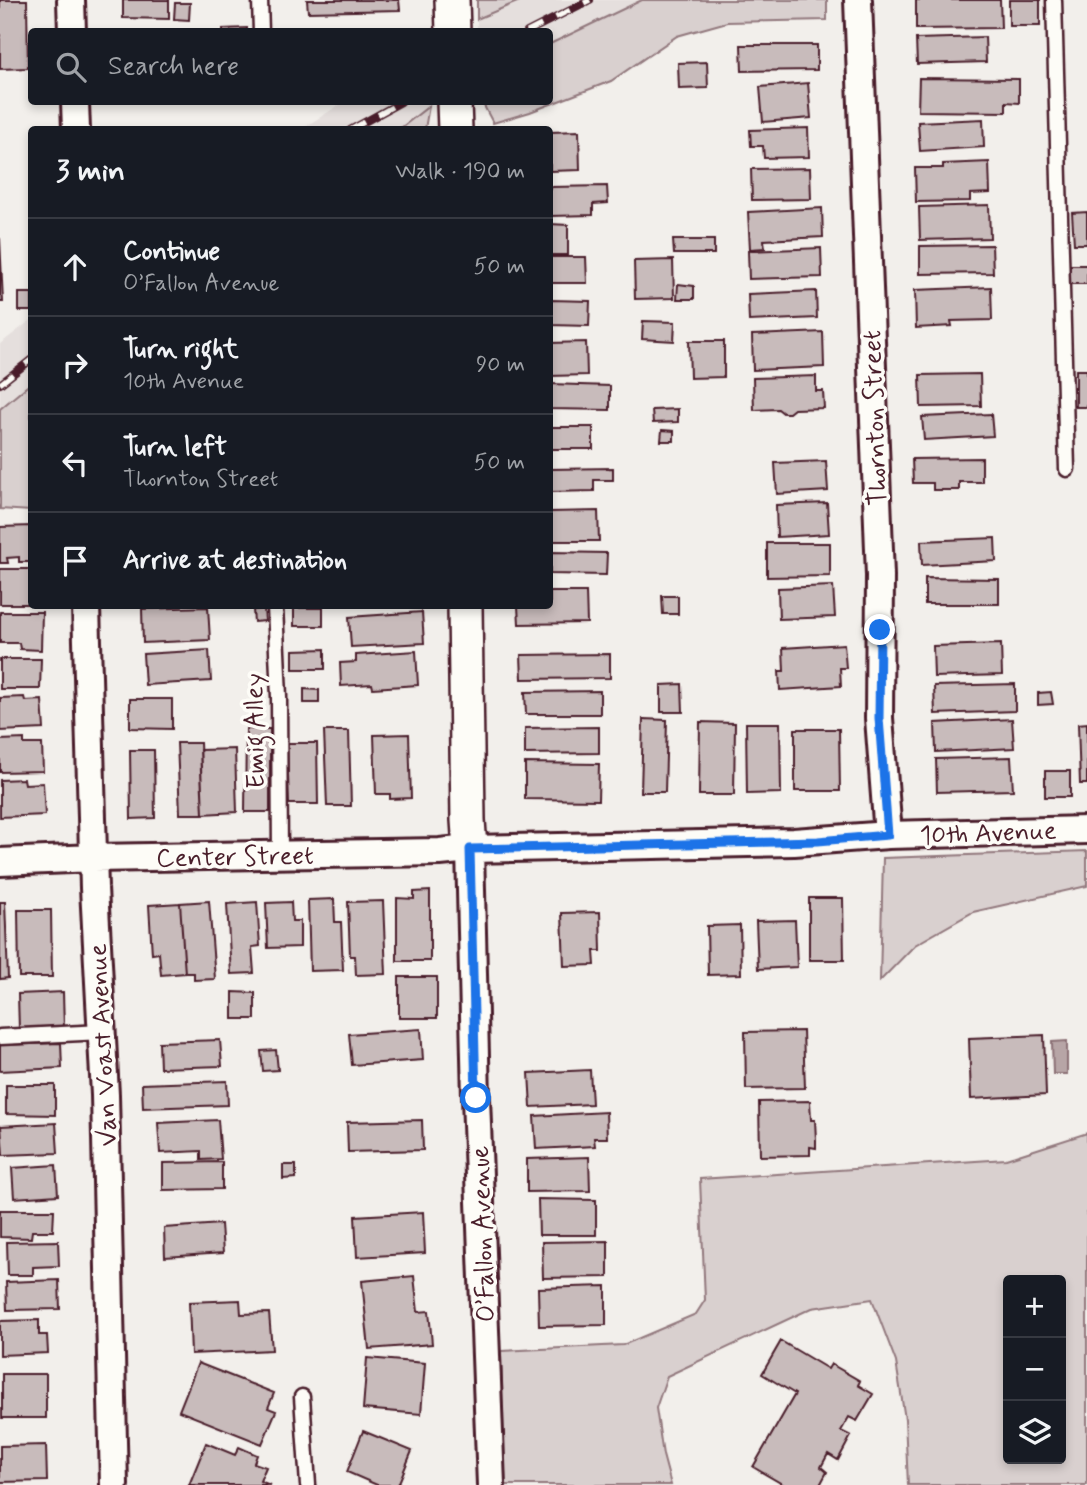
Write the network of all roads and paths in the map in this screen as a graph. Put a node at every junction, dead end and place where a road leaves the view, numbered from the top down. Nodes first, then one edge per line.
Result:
1 (71, 0) edge
2 (261, 0) edge
3 (858, 0) edge
4 (1054, 0) edge
5 (72, 28) edge
6 (261, 28) edge
7 (75, 105) edge
8 (76, 126) edge
9 (1067, 469) dead end
10 (86, 609) edge
11 (275, 609) edge
12 (465, 609) edge
13 (1087, 830) edge
14 (888, 835) junction
15 (470, 849) junction
16 (280, 856) junction
17 (94, 858) junction
18 (0, 862) edge
19 (103, 1032) junction
20 (0, 1037) edge
21 (302, 1397) dead end
22 (114, 1485) edge
23 (308, 1485) edge
24 (491, 1485) edge

1 - 5 street
2 - 6 lane
3 - 14 street, Thornton Street
4 - 9 lane
7 - 8 street
10 - 17 street, Van Voast Avenue
11 - 16 lane, Emig Alley
12 - 15 street, O’Fallon Avenue
13 - 14 street, 10th Avenue
14 - 15 street, 10th Avenue
15 - 16 street, Center Street
15 - 24 street, O’Fallon Avenue
16 - 17 street, Center Street
17 - 18 street, Center Street
17 - 19 street, Van Voast Avenue
19 - 20 lane
19 - 22 street, Van Voast Avenue
21 - 23 lane

